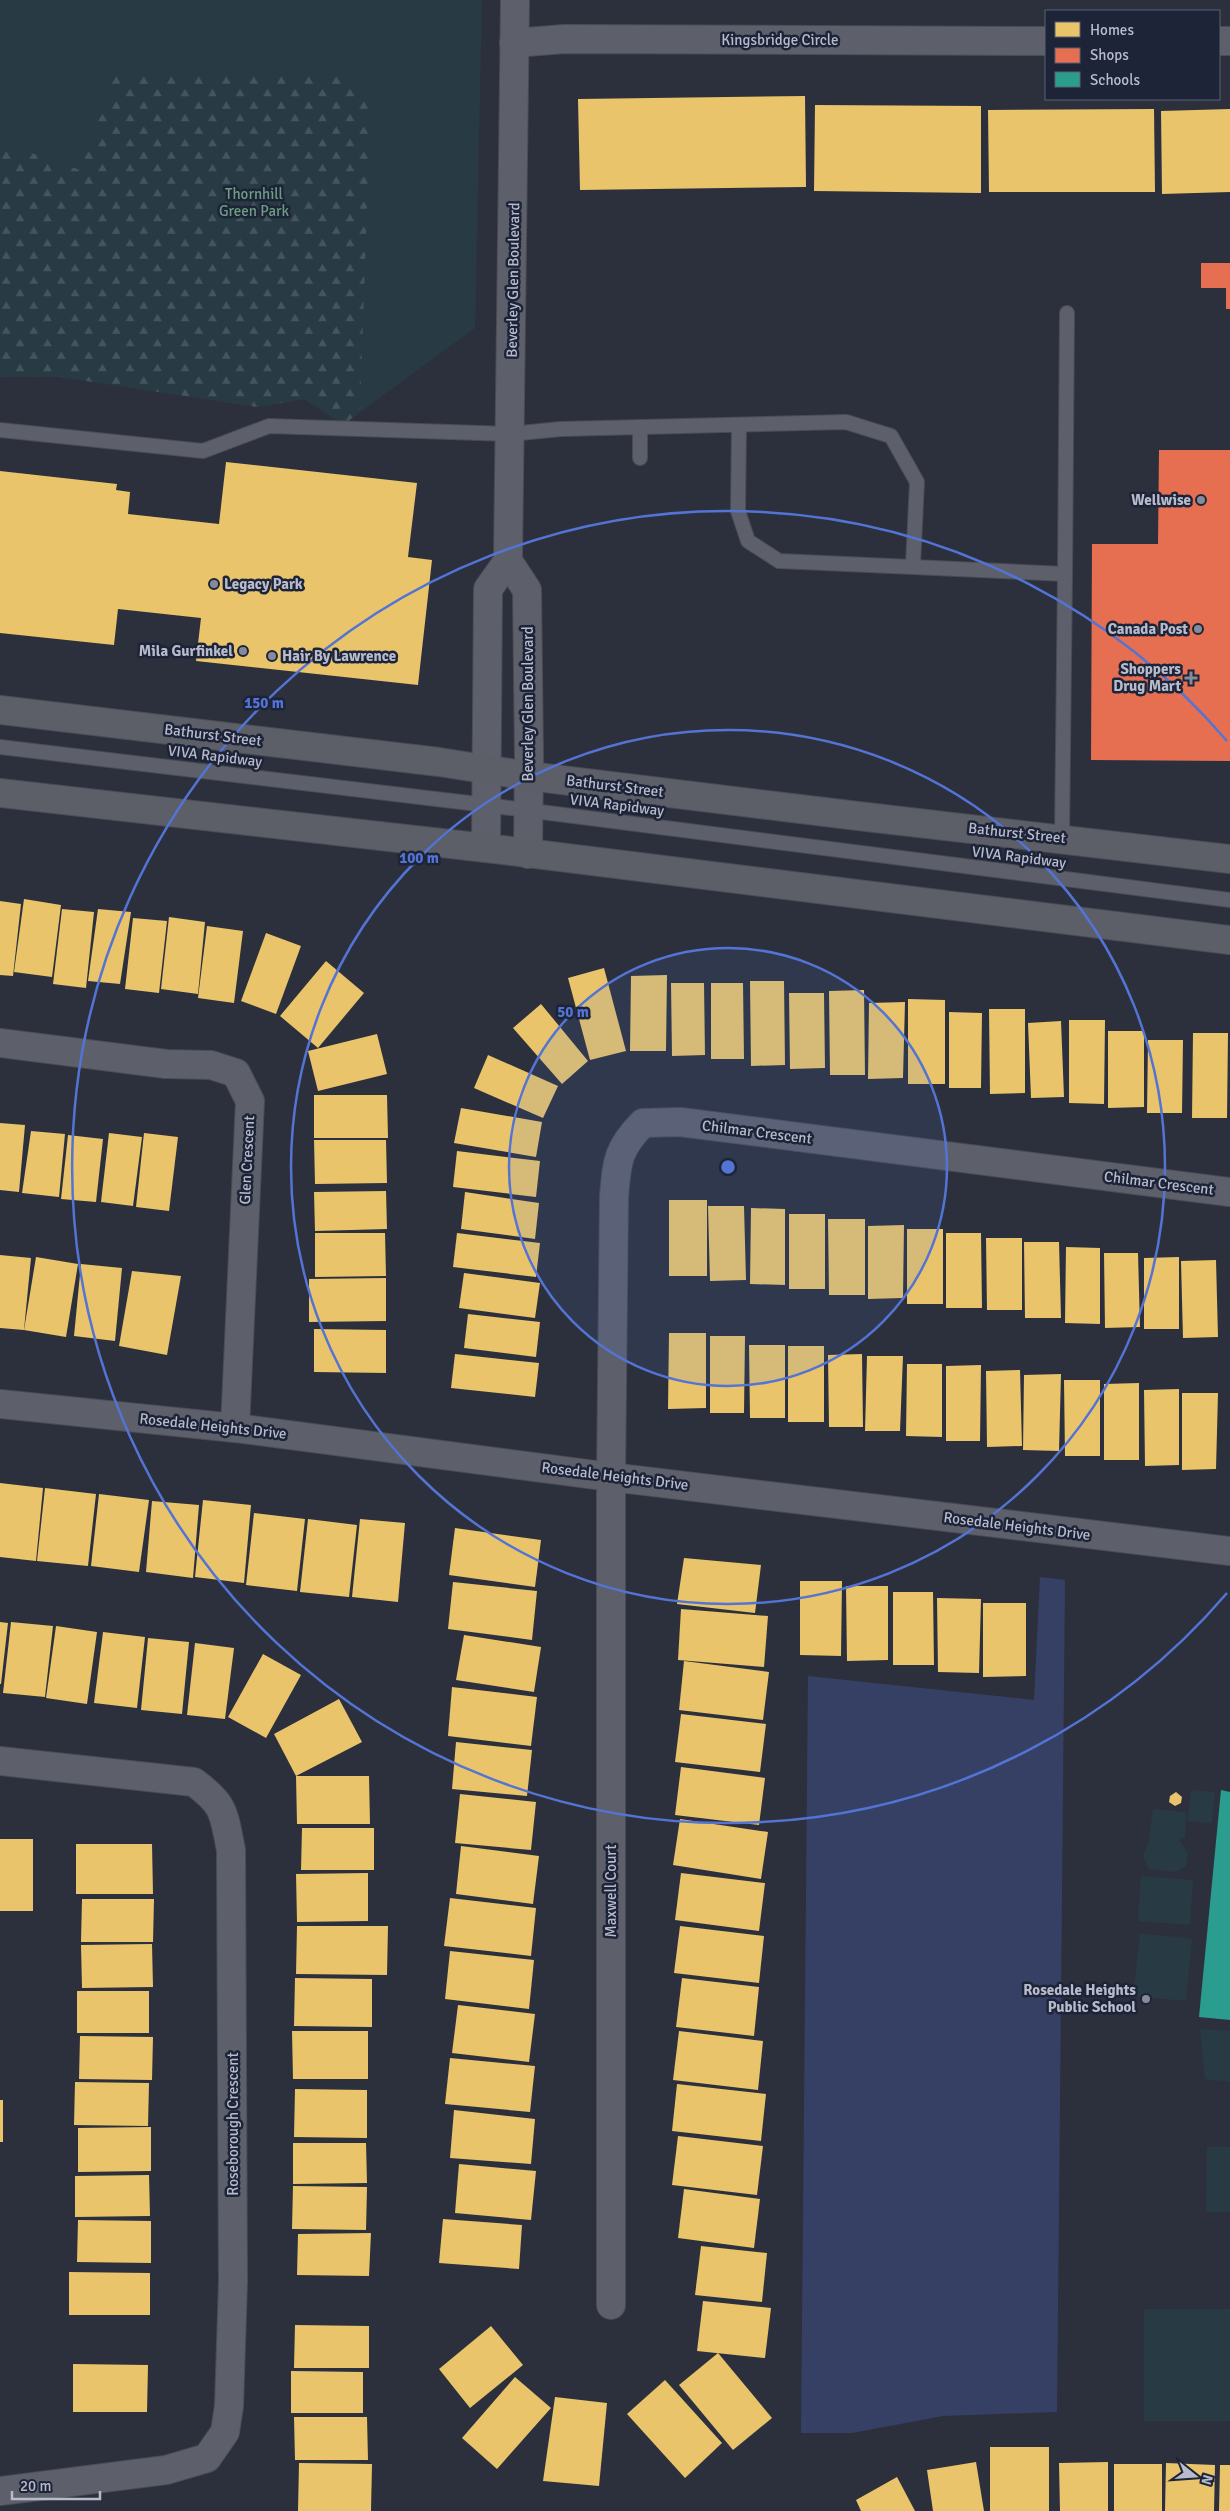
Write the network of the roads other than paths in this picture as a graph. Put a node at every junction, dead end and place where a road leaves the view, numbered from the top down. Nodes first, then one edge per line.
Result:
1 (516, 0) edge
2 (1045, 41) edge
3 (514, 43) junction
4 (1067, 313) dead end
5 (740, 425) junction
6 (640, 427) junction
7 (0, 430) edge
8 (510, 434) junction
9 (640, 458) dead end
10 (508, 561) junction
11 (913, 565) junction
12 (1065, 574) junction
13 (0, 710) edge
14 (0, 747) edge
15 (486, 769) junction
16 (529, 776) junction
17 (0, 793) edge
18 (486, 805) junction
19 (528, 810) junction
20 (1062, 838) junction
21 (486, 848) junction
22 (528, 854) junction
23 (1230, 859) edge
24 (1230, 900) edge
25 (1230, 940) edge
26 (0, 1043) edge
27 (1230, 1192) edge
28 (0, 1404) edge
29 (235, 1428) junction
30 (611, 1476) junction
31 (1230, 1552) edge
32 (0, 1761) edge
33 (611, 2305) dead end
34 (0, 2491) edge

1 - 3 street, Beverley Glen Boulevard
2 - 3 street, Kingsbridge Circle
3 - 8 street, Beverley Glen Boulevard
4 - 12 lane
5 - 6 lane
5 - 11 lane
5 - 11 lane
6 - 8 lane
6 - 9 lane
7 - 8 lane
8 - 10 street, Beverley Glen Boulevard
10 - 15 street
10 - 16 street, Beverley Glen Boulevard
11 - 12 lane
12 - 20 lane
13 - 15 main road, Bathurst Street
14 - 18 lane, VIVA Rapidway
15 - 16 main road, Bathurst Street
15 - 18 street
16 - 19 street, Beverley Glen Boulevard
16 - 20 main road, Bathurst Street
17 - 21 main road
18 - 19 lane, VIVA Rapidway
18 - 21 street
19 - 22 street, Beverley Glen Boulevard
19 - 24 lane, VIVA Rapidway
20 - 23 main road, Bathurst Street
21 - 22 main road
22 - 25 main road
26 - 29 street, Glen Crescent
27 - 30 street, Chilmar Crescent
28 - 29 street, Rosedale Heights Drive
29 - 30 street, Rosedale Heights Drive
30 - 31 street, Rosedale Heights Drive
30 - 33 street, Maxwell Court
32 - 34 street, Roseborough Crescent

